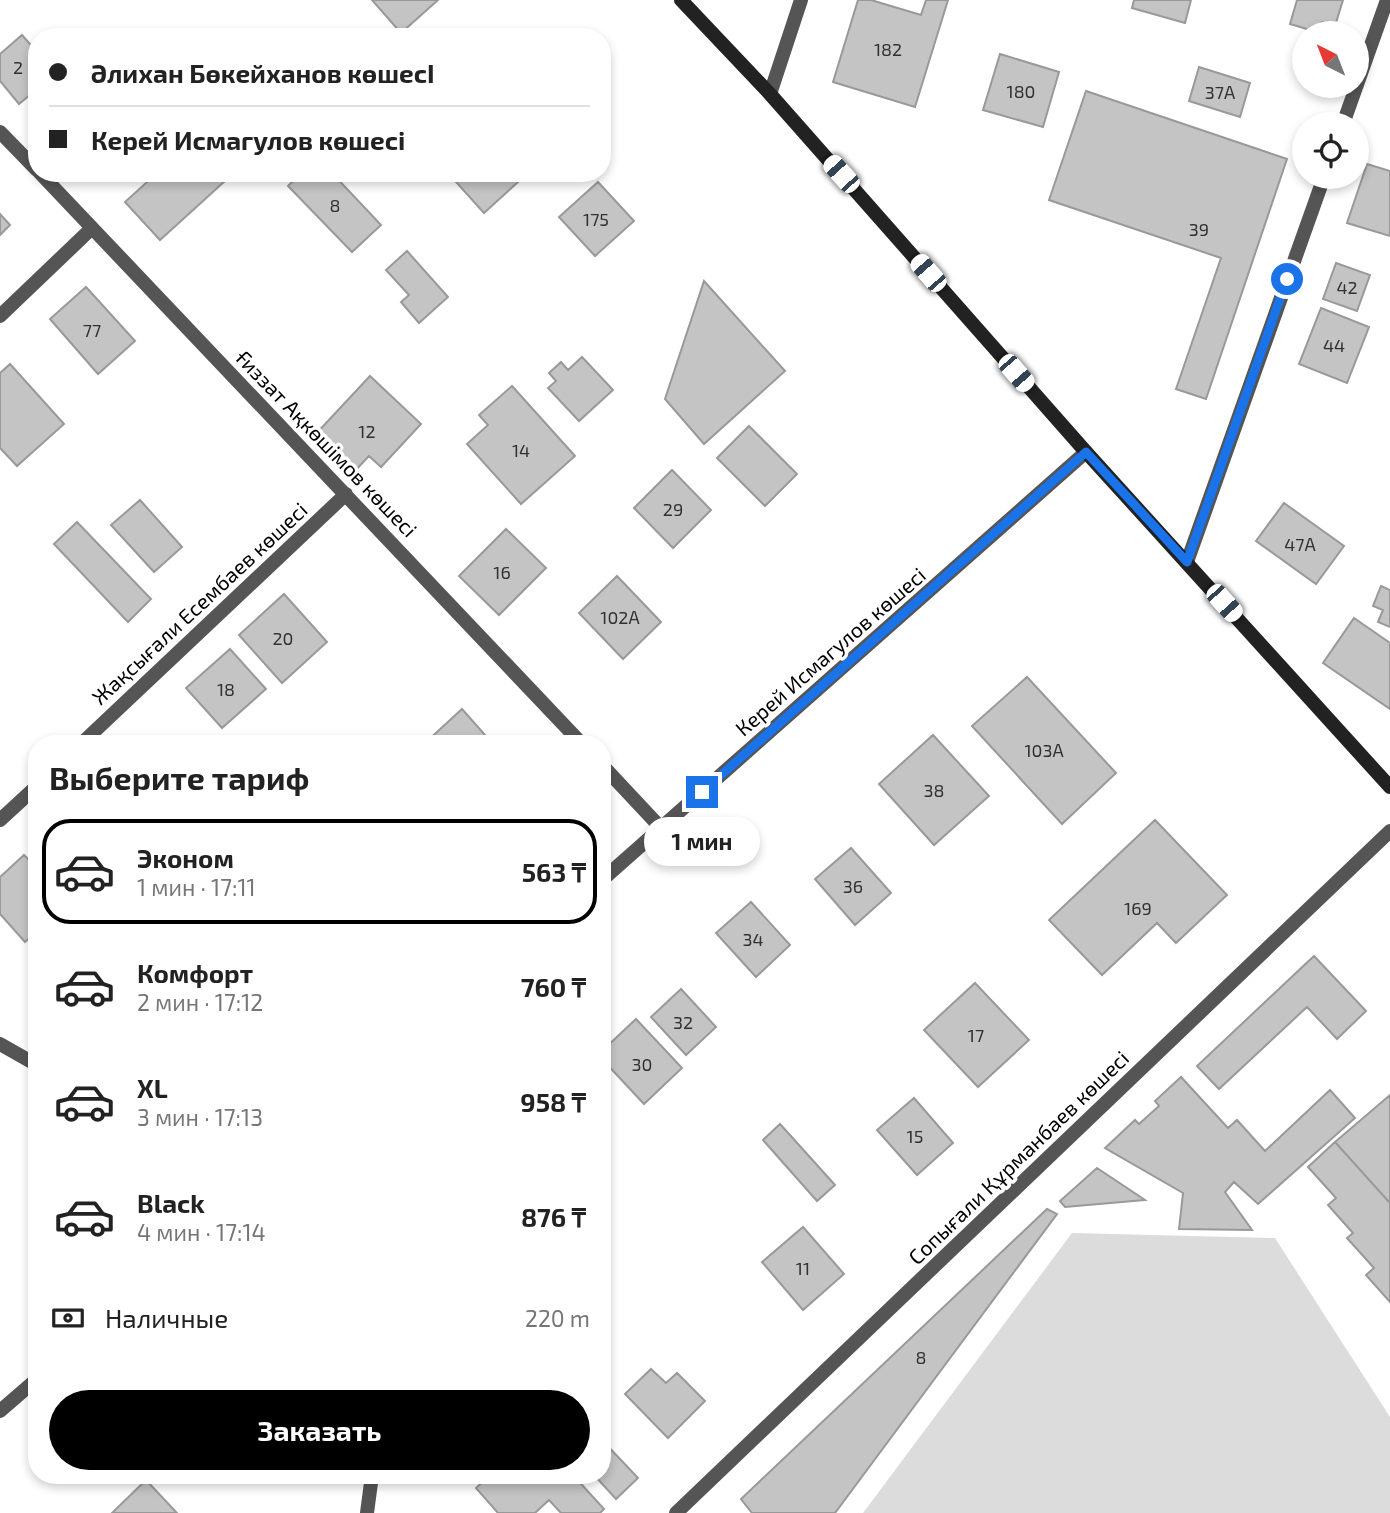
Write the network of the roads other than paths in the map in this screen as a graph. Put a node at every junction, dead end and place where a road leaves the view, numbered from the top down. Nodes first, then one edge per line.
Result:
1 (681, 0) edge
2 (801, 0) edge
3 (1387, 0) edge
4 (770, 94) junction
5 (1347, 112) edge
6 (0, 132) edge
7 (28, 161) edge
8 (48, 182) edge
9 (1320, 189) edge
10 (93, 228) junction
11 (0, 316) edge
12 (1086, 452) junction
13 (346, 494) junction
14 (1187, 562) junction
15 (91, 735) edge
16 (574, 735) edge
17 (611, 775) edge
18 (1390, 787) edge
19 (28, 794) edge
20 (0, 820) edge
21 (661, 828) junction
22 (1390, 831) edge
23 (611, 872) edge
24 (0, 1044) edge
25 (28, 1060) edge
26 (28, 1386) edge
27 (0, 1411) edge
28 (371, 1484) edge
29 (367, 1513) edge
30 (676, 1513) edge

1 - 4 main road
2 - 4 street
3 - 5 street
4 - 12 main road
6 - 7 street, Ғиззат Ақкөшімов көшесi
8 - 10 street, Ғиззат Ақкөшімов көшесi
9 - 14 street
10 - 11 street
10 - 13 street, Ғиззат Ақкөшімов көшесi
12 - 14 main road
12 - 21 street, Керей Исмагулов көшесі
13 - 15 street, Жақсығали Есембаев көшесi
13 - 16 street, Ғиззат Ақкөшімов көшесi
14 - 18 main road
17 - 21 street
19 - 20 street
21 - 23 street, Керей Исмагулов көшесі
22 - 30 street, Сопығали Құрманбаев көшесі
24 - 25 street
26 - 27 street
28 - 29 street

